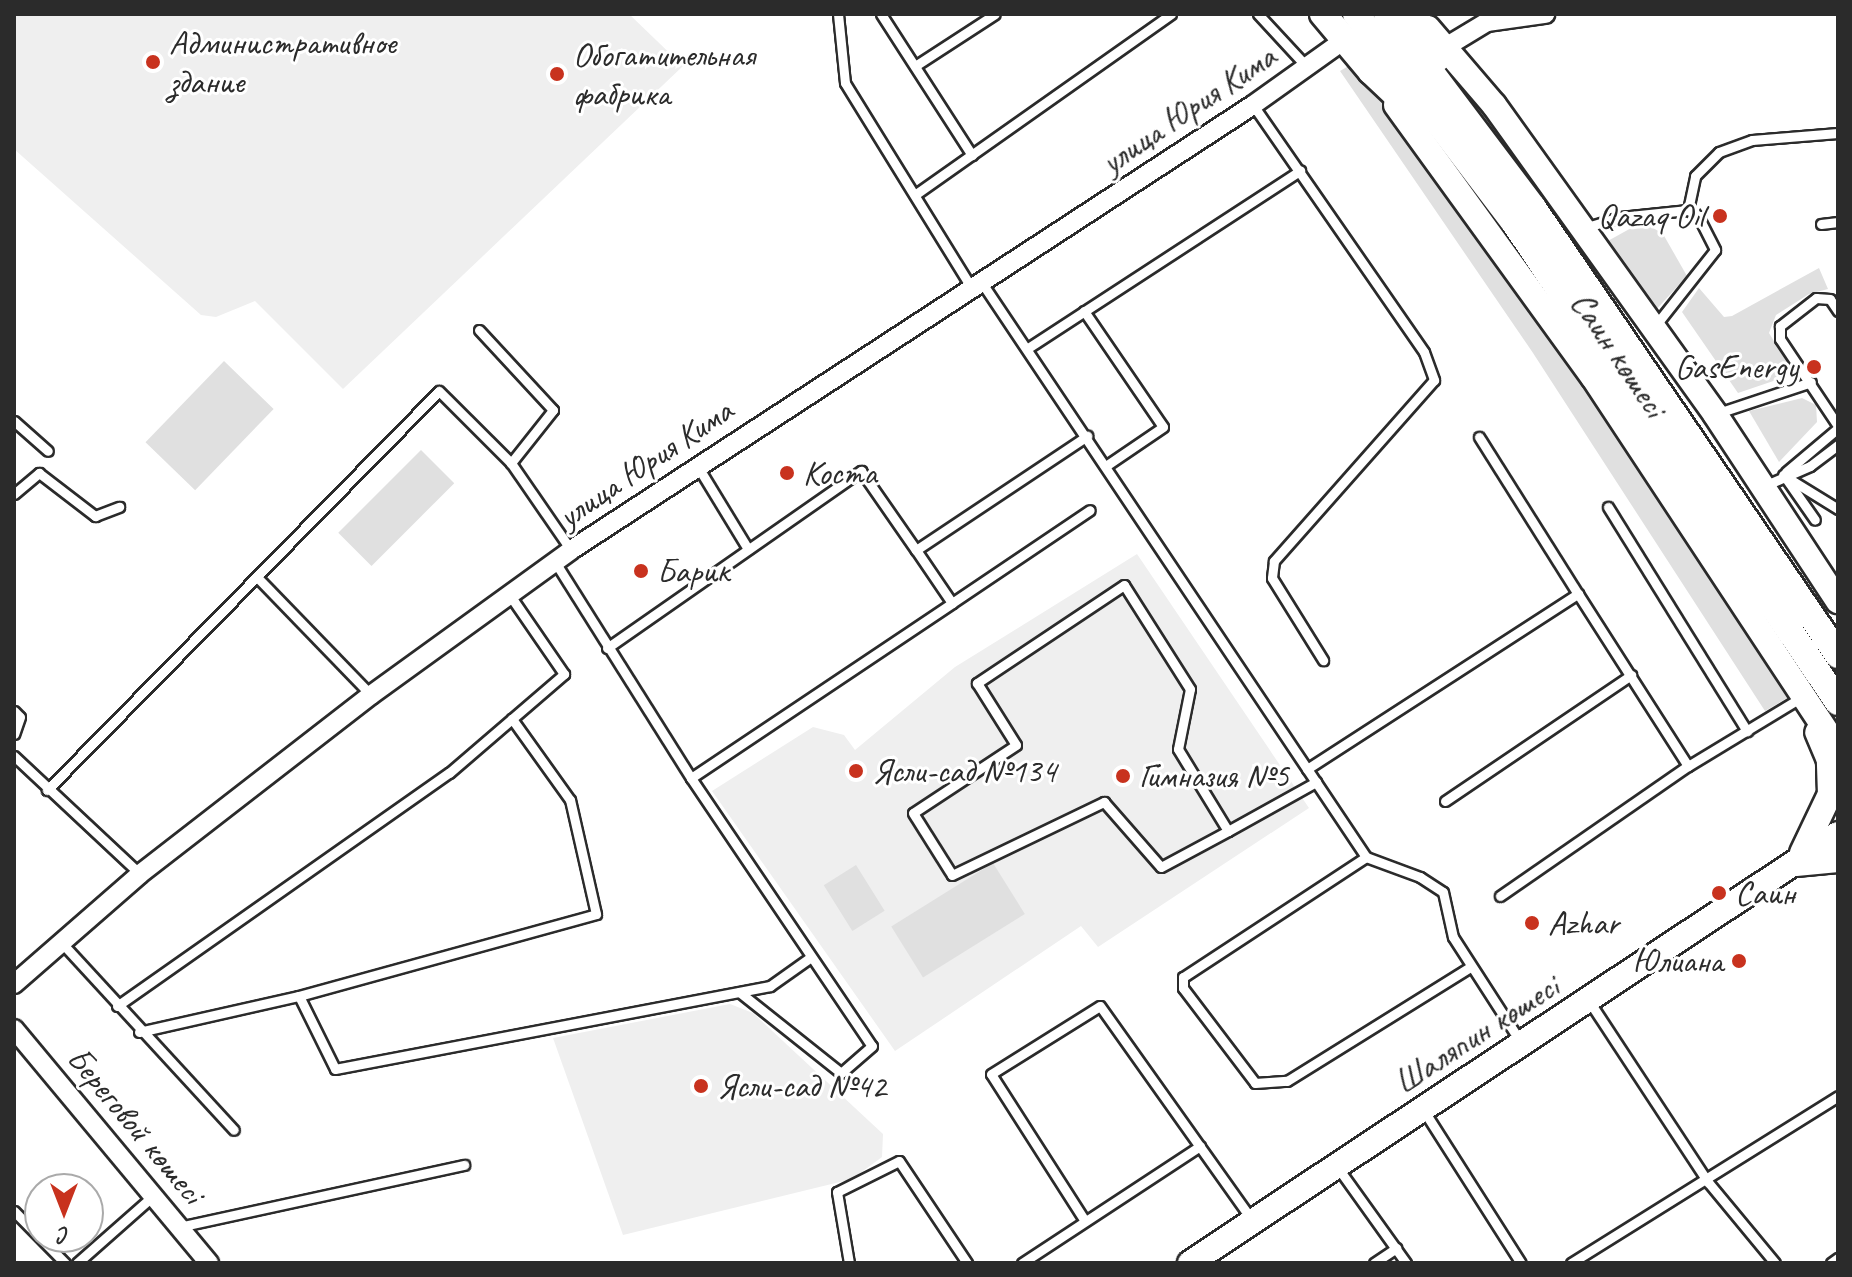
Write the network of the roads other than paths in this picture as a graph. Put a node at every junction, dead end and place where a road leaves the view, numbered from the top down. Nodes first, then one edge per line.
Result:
1 (838, 14) edge
2 (881, 14) edge
3 (995, 14) edge
4 (1171, 14) edge
5 (1258, 14) edge
6 (1323, 14) edge
7 (1356, 14) edge
8 (1387, 14) edge
9 (1415, 14) edge
10 (1545, 14) edge
11 (1486, 18) edge
12 (1344, 40) junction
13 (1444, 48) junction
14 (915, 66) junction
15 (1307, 67) junction
16 (1371, 71) junction
17 (1253, 105) junction
18 (1473, 125) junction
19 (1838, 133) edge
20 (972, 155) junction
21 (1463, 156) junction
22 (1300, 171) junction
23 (916, 194) junction
24 (1688, 210) junction
25 (1838, 222) edge
26 (1821, 224) dead end
27 (1583, 229) junction
28 (977, 286) junction
29 (1084, 311) junction
30 (1838, 311) edge
31 (1653, 329) junction
32 (479, 330) dead end
33 (1028, 348) junction
34 (1811, 382) junction
35 (1715, 414) junction
36 (14, 421) edge
37 (1838, 427) edge
38 (1087, 436) junction
39 (1479, 437) dead end
40 (1838, 445) edge
41 (48, 451) dead end
42 (511, 463) junction
43 (696, 465) junction
44 (1107, 465) junction
45 (1773, 481) junction
46 (14, 494) edge
47 (119, 507) dead end
48 (1608, 507) dead end
49 (1838, 509) edge
50 (1090, 510) dead end
51 (1815, 520) dead end
52 (748, 549) junction
53 (571, 550) junction
54 (916, 550) junction
55 (555, 562) junction
56 (258, 578) junction
57 (1578, 594) junction
58 (511, 597) junction
59 (1838, 601) edge
60 (952, 603) junction
61 (607, 648) junction
62 (1838, 655) edge
63 (1323, 660) dead end
64 (1631, 675) junction
65 (371, 695) junction
66 (1802, 697) junction
67 (1838, 702) edge
68 (14, 711) edge
69 (512, 719) junction
70 (1747, 731) junction
71 (14, 734) edge
72 (1838, 748) edge
73 (14, 756) edge
74 (1688, 766) junction
75 (1307, 769) junction
76 (691, 778) junction
77 (1316, 782) junction
78 (47, 790) junction
79 (1445, 801) dead end
80 (1228, 831) junction
81 (1838, 834) edge
82 (1366, 857) junction
83 (1838, 860) edge
84 (1793, 864) junction
85 (140, 874) junction
86 (1500, 896) dead end
87 (61, 942) junction
88 (811, 957) junction
89 (1470, 967) junction
90 (14, 984) edge
91 (739, 992) junction
92 (299, 996) junction
93 (1589, 1001) junction
94 (117, 1006) junction
95 (14, 1029) edge
96 (139, 1032) junction
97 (1522, 1044) junction
98 (1838, 1096) edge
99 (1422, 1109) junction
100 (234, 1130) dead end
101 (1200, 1146) junction
102 (464, 1165) dead end
103 (1336, 1165) junction
104 (1708, 1182) junction
105 (153, 1196) junction
106 (14, 1211) edge
107 (1252, 1220) junction
108 (1085, 1221) junction
109 (179, 1227) junction
110 (1396, 1248) junction
111 (1838, 1258) edge
112 (65, 1263) edge
113 (77, 1263) edge
114 (209, 1263) edge
115 (849, 1263) edge
116 (967, 1263) edge
117 (1022, 1263) edge
118 (1190, 1263) edge
119 (1374, 1263) edge
120 (1406, 1263) edge
121 (1521, 1263) edge
122 (1571, 1263) edge
123 (1775, 1263) edge
124 (1831, 1263) edge

1 - 23 lane
2 - 14 lane
3 - 14 lane
4 - 20 lane
5 - 15 lane
6 - 12 main road, Саин көшесі
7 - 21 main road, Саин көшесі
8 - 18 main road, Саин көшесі
9 - 13 main road, Саин көшесі
9 - 18 main road
10 - 11 street
11 - 13 street
12 - 15 street, улица Юрия Кима
12 - 16 main road, Саин көшесі
13 - 27 main road, Саин көшесі
14 - 20 lane
15 - 17 street, улица Юрия Кима
16 - 21 main road
16 - 66 main road, Саин көшесі
17 - 22 lane
17 - 28 street, улица Юрия Кима
18 - 62 main road, Саин көшесі
19 - 24 lane
20 - 23 lane
21 - 67 main road, Саин көшесі
22 - 29 lane
22 - 63 lane
23 - 28 lane
24 - 27 lane
24 - 31 lane
25 - 26 lane
27 - 31 main road, Саин көшесі
28 - 33 lane
28 - 43 street, улица Юрия Кима
29 - 33 lane
29 - 44 lane
30 - 34 lane
31 - 35 main road, Саин көшесі
32 - 42 lane
33 - 38 lane
34 - 35 lane
34 - 37 lane
35 - 45 main road, Саин көшесі
36 - 41 lane
37 - 45 lane
38 - 44 lane
38 - 54 lane
39 - 57 lane
40 - 45 lane
42 - 53 lane
42 - 56 lane
43 - 52 lane
43 - 53 street, улица Юрия Кима
44 - 75 lane
45 - 49 lane
45 - 51 lane
45 - 59 main road, Саин көшесі
46 - 47 lane
48 - 70 lane
50 - 60 lane
52 - 54 lane
52 - 61 lane
53 - 55 street, улица Юрия Кима
54 - 60 lane
55 - 58 street, улица Юрия Кима
55 - 61 lane
56 - 65 lane
56 - 78 lane
57 - 64 lane
57 - 75 lane
58 - 65 street, улица Юрия Кима
58 - 69 lane
60 - 76 lane
61 - 76 lane
64 - 74 lane
64 - 79 lane
65 - 85 street, улица Юрия Кима
66 - 70 lane
66 - 72 main road, Саин көшесі
66 - 84 main road
68 - 71 lane
69 - 92 lane
69 - 94 lane
70 - 74 lane
73 - 78 lane
74 - 86 lane
75 - 77 lane
76 - 88 lane
77 - 80 lane
77 - 82 lane
78 - 85 lane
80 - 80 lane
81 - 84 main road, Шаляпин көшесі
82 - 89 lane
82 - 89 lane
83 - 84 main road
84 - 93 main road, Шаляпин көшесі
85 - 87 street, улица Юрия Кима
87 - 90 street, улица Юрия Кима
87 - 94 lane
88 - 91 lane
88 - 91 lane
89 - 97 lane
91 - 92 lane
92 - 96 lane
93 - 97 main road, Шаляпин көшесі
93 - 104 lane
94 - 96 lane
95 - 105 street, Береговой көшесі
96 - 100 lane
97 - 99 main road, Шаляпин көшесі
98 - 104 lane
99 - 103 main road, Шаляпин көшесі
99 - 121 lane
101 - 107 lane
101 - 108 lane
101 - 108 lane
102 - 109 lane
103 - 107 main road, Шаляпин көшесі
103 - 110 lane
104 - 122 lane
104 - 123 lane
105 - 109 street, Береговой көшесі
105 - 113 lane
106 - 112 lane
107 - 118 main road, Шаляпин көшесі
108 - 117 lane
109 - 114 street, Береговой көшесі
110 - 119 lane
110 - 120 lane
111 - 124 lane
115 - 116 lane

